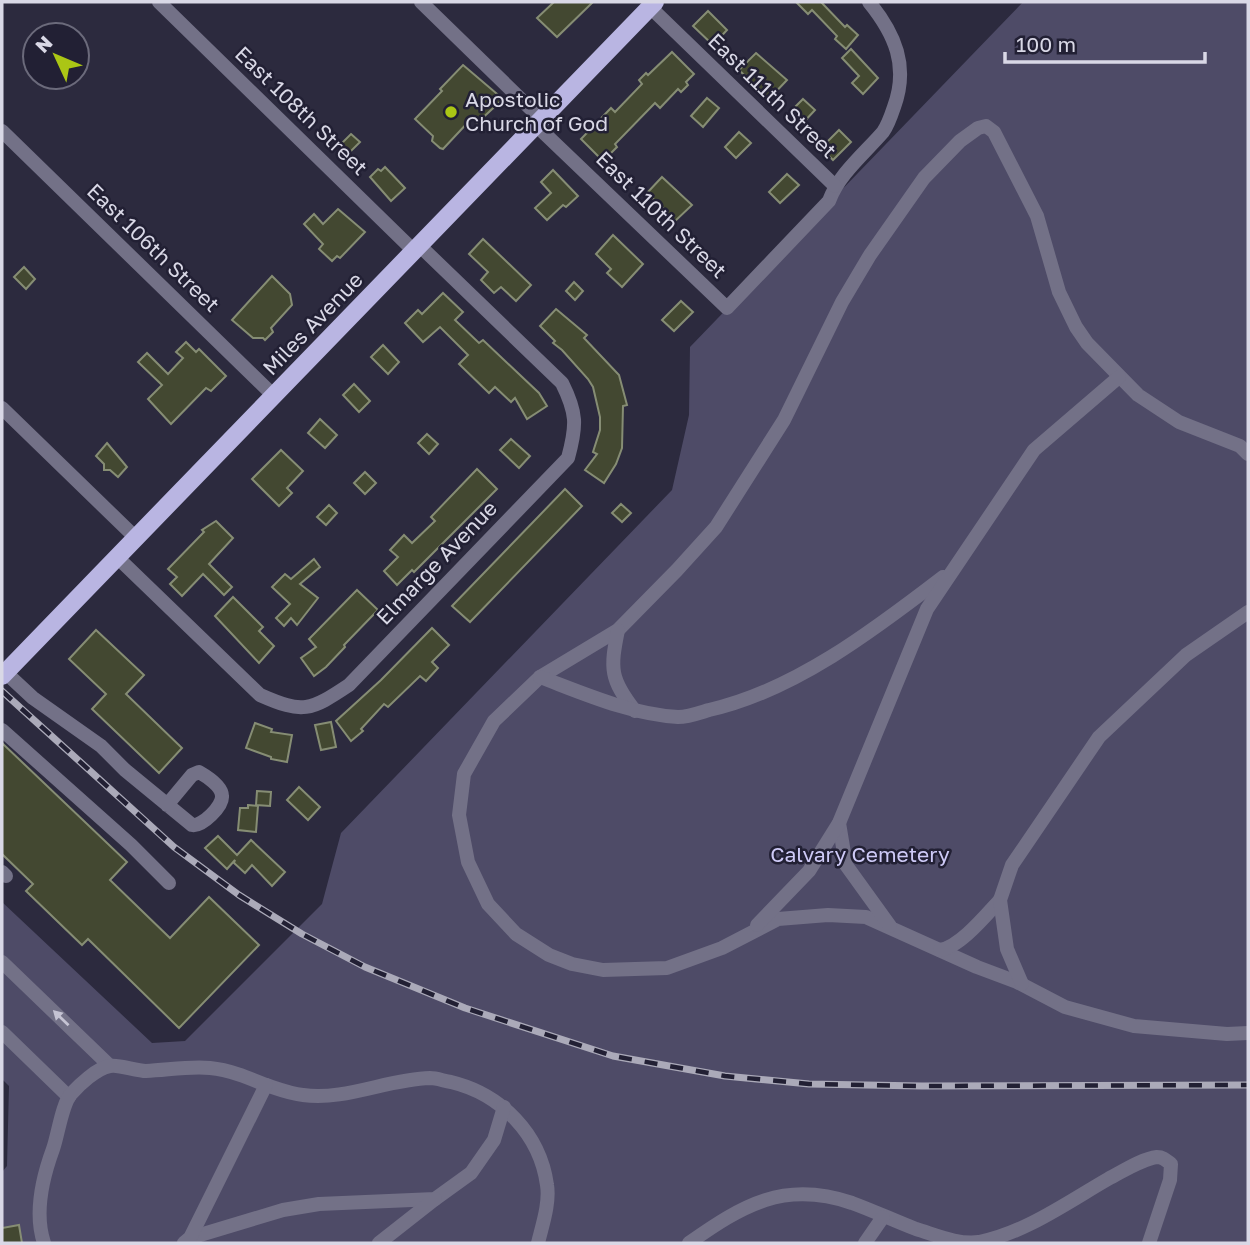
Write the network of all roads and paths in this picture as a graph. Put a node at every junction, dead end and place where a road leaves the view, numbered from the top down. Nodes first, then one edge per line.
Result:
1 (159, 2) edge
2 (421, 2) edge
3 (869, 2) edge
4 (653, 4) edge
5 (538, 122) junction
6 (2, 131) edge
7 (835, 186) junction
8 (417, 248) junction
9 (1119, 377) junction
10 (274, 396) junction
11 (2, 408) edge
12 (1246, 449) edge
13 (137, 539) junction
14 (118, 558) junction
15 (954, 569) junction
16 (1248, 612) edge
17 (618, 630) junction
18 (4, 674) edge
19 (540, 677) junction
20 (635, 711) junction
21 (2, 730) edge
22 (167, 805) dead end
23 (839, 823) junction
24 (170, 883) dead end
25 (1000, 900) junction
26 (892, 929) junction
27 (747, 935) junction
28 (940, 950) junction
29 (2, 962) edge
30 (1022, 985) junction
31 (2, 1032) edge
32 (1248, 1033) edge
33 (110, 1066) junction
34 (267, 1085) junction
35 (69, 1097) junction
36 (504, 1107) junction
37 (435, 1199) junction
38 (883, 1217) junction
39 (1012, 1237) edge
40 (187, 1240) edge
41 (44, 1243) edge
42 (379, 1243) edge
43 (538, 1243) edge
44 (689, 1243) edge
45 (865, 1243) edge
46 (1149, 1243) edge

1 - 8 street, East 108th Street
2 - 5 street, East 110th Street
3 - 7 street
4 - 5 main road, Miles Avenue
4 - 7 street, East 111th Street
5 - 7 street, East 110th Street
5 - 8 main road, Miles Avenue
6 - 10 street, East 106th Street
8 - 10 main road, Miles Avenue
8 - 14 street, Elmarge Avenue
9 - 12 street
9 - 15 street
9 - 17 street
10 - 13 main road, Miles Avenue
11 - 13 street
13 - 14 main road, Miles Avenue
14 - 18 main road, Miles Avenue
15 - 20 street
15 - 23 street
16 - 25 street
17 - 19 street
17 - 20 street
18 - 22 street
19 - 20 street
19 - 27 street
21 - 24 street
23 - 26 street
23 - 27 street
25 - 28 street
25 - 30 street
26 - 27 street
26 - 28 street
28 - 30 street
33 -> 29 street
30 - 32 street
31 - 35 street
33 - 34 street
33 - 35 street
34 - 36 street
34 - 40 street
35 - 41 street
36 - 37 street
36 - 43 street
37 - 40 street
37 - 42 street
38 - 39 street
38 - 44 street
38 - 45 street
39 - 46 street

